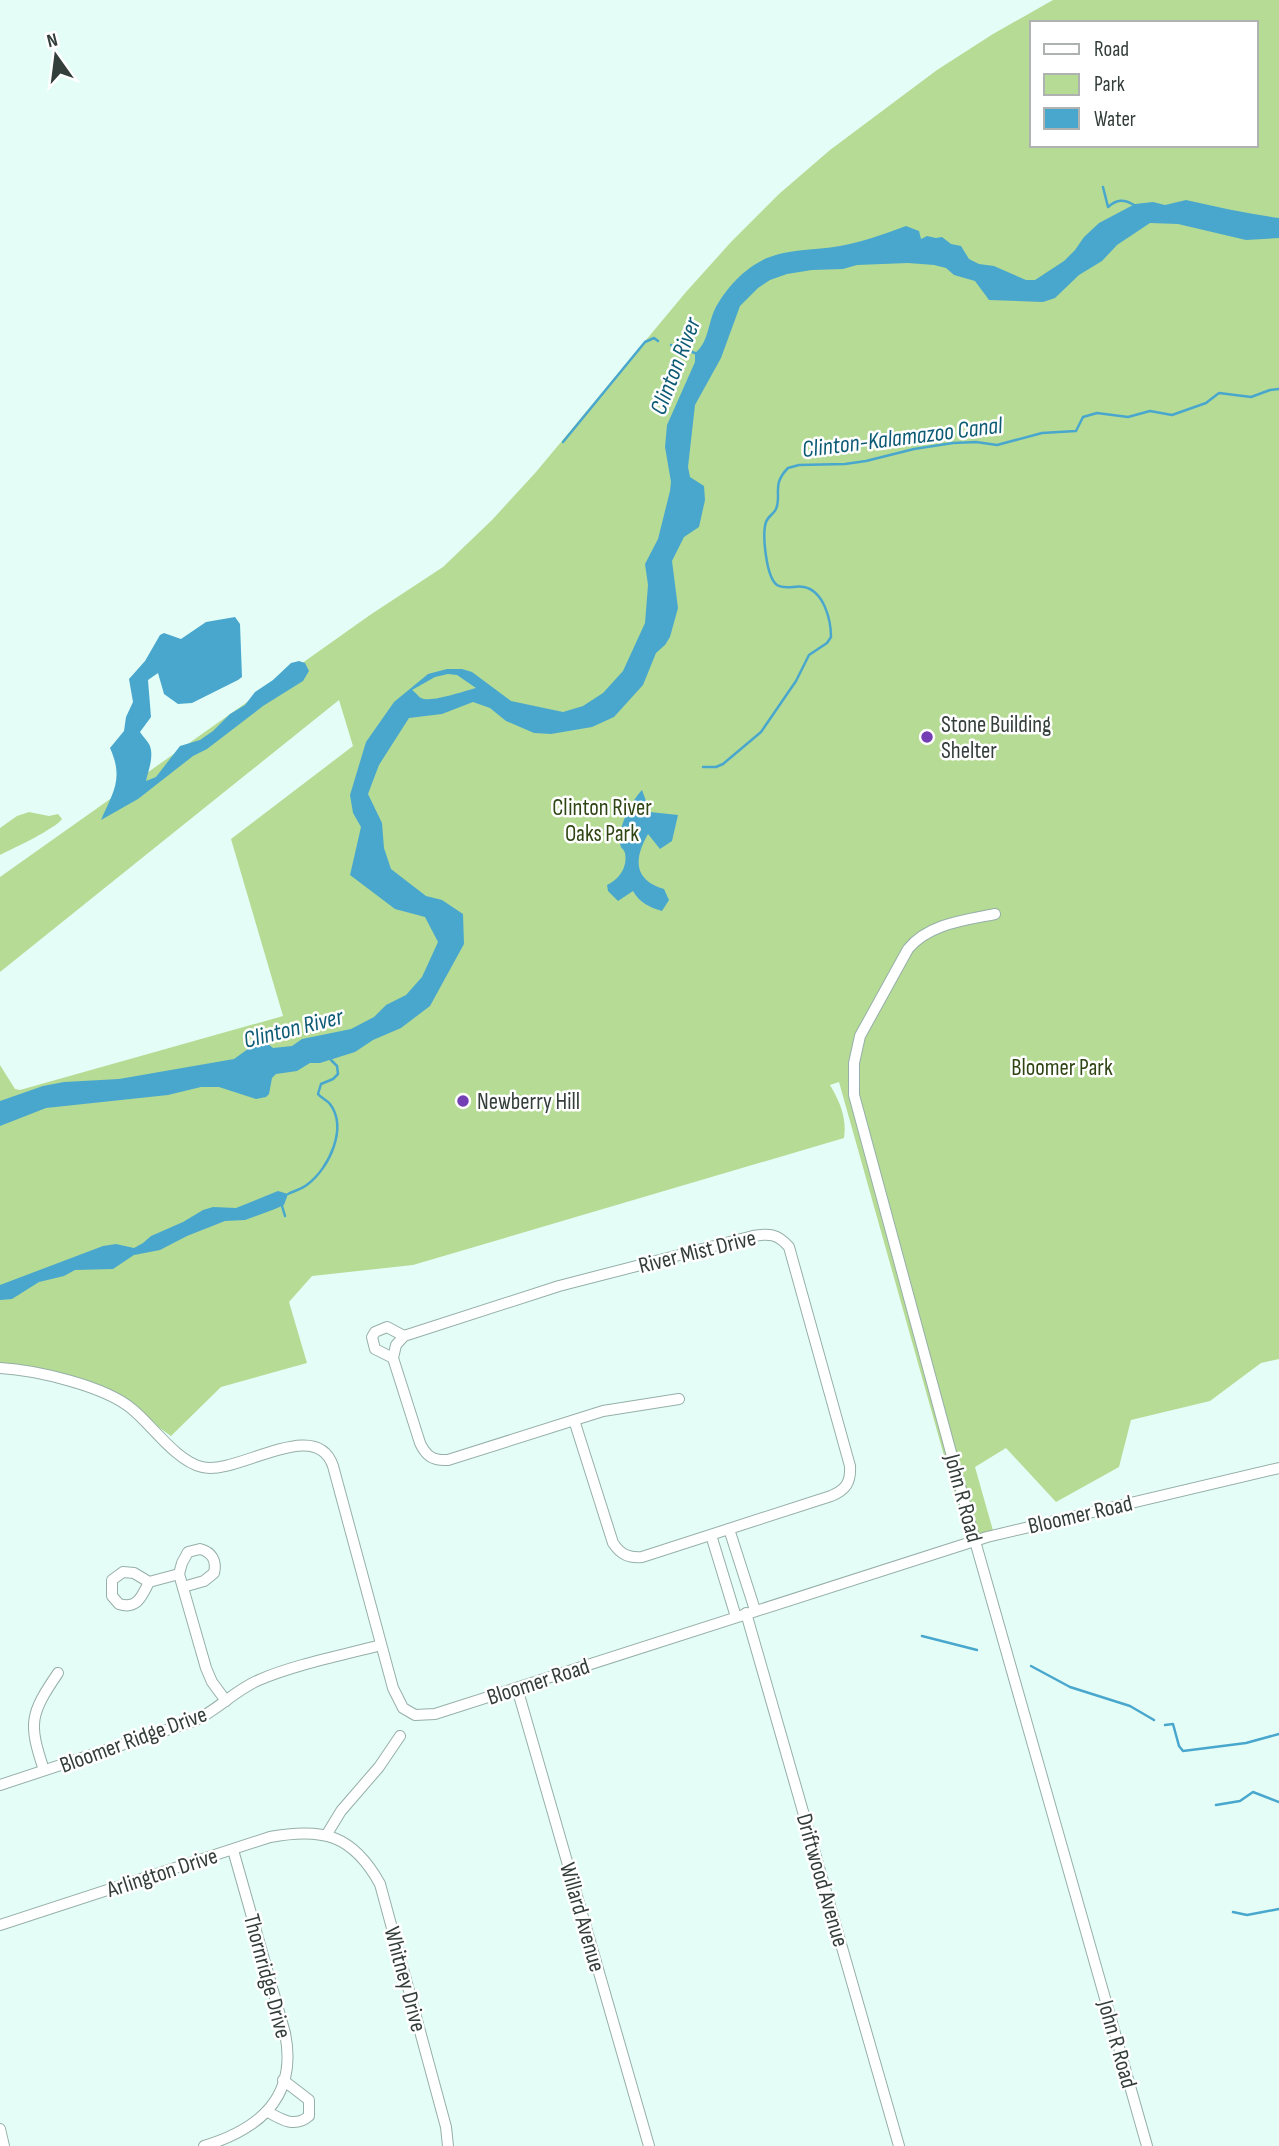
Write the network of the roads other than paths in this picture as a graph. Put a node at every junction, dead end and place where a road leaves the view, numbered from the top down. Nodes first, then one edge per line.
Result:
1 (995, 914) dead end
2 (404, 1336) junction
3 (393, 1358) junction
4 (0, 1368) edge
5 (680, 1399) dead end
6 (574, 1420) junction
7 (1279, 1468) edge
8 (729, 1529) junction
9 (711, 1535) junction
10 (975, 1541) junction
11 (179, 1574) junction
12 (149, 1582) dead end
13 (183, 1587) junction
14 (746, 1613) junction
15 (381, 1645) junction
16 (58, 1673) dead end
17 (517, 1688) junction
18 (226, 1701) junction
19 (400, 1736) dead end
20 (44, 1770) junction
21 (0, 1785) edge
22 (327, 1835) junction
23 (233, 1850) junction
24 (0, 1925) edge
25 (283, 2080) junction
26 (268, 2112) junction
27 (0, 2129) edge
28 (4, 2146) edge
29 (204, 2146) edge
30 (447, 2146) edge
31 (649, 2146) edge
32 (900, 2146) edge
33 (1147, 2146) edge

1 - 10 street, John R Road
2 - 3 street
2 - 3 street, River Mist Drive
2 - 8 street, River Mist Drive
3 - 6 street, River Mist Drive
4 - 15 street, Bloomer Road
5 - 6 street
6 - 9 street, River Mist Drive
7 - 10 street, Bloomer Road
8 - 9 street, River Mist Drive
8 - 14 street
9 - 14 street
10 - 14 street, Bloomer Road
10 - 33 street, John R Road
11 - 12 street
11 - 13 street
11 - 13 street
13 - 18 street
14 - 17 street, Bloomer Road
14 - 32 street, Driftwood Avenue
15 - 17 street, Bloomer Road
15 - 18 street, Bloomer Ridge Drive
16 - 20 street
17 - 31 street, Willard Avenue
18 - 20 street, Bloomer Ridge Drive
19 - 22 street
20 - 21 street, Bloomer Ridge Drive
22 - 23 street, Arlington Drive
22 - 30 street, Whitney Drive
23 - 24 street, Arlington Drive
23 - 25 street, Thornridge Drive
25 - 26 street, Thornridge Drive
25 - 26 street
26 - 29 street, Thornridge Drive
27 - 28 street

